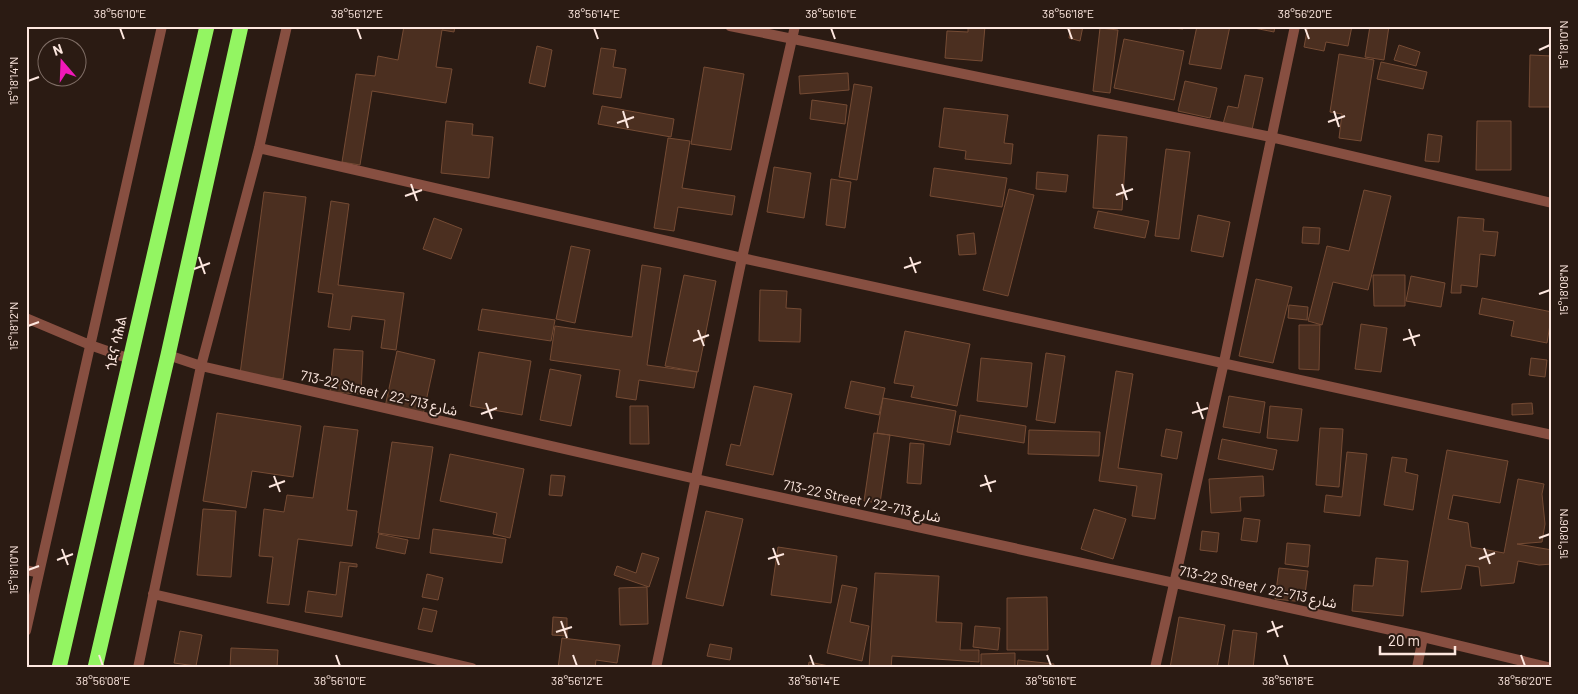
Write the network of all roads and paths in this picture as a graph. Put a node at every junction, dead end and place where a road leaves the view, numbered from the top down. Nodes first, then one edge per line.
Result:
1 (162, 26) edge
2 (207, 26) edge
3 (241, 26) edge
4 (287, 26) edge
5 (730, 26) edge
6 (795, 26) edge
7 (1295, 26) edge
8 (792, 40) junction
9 (1271, 137) junction
10 (259, 148) junction
11 (1552, 203) edge
12 (742, 258) junction
13 (26, 318) edge
14 (90, 345) junction
15 (168, 355) junction
16 (130, 359) junction
17 (1224, 362) junction
18 (201, 366) junction
19 (1552, 435) edge
20 (696, 479) junction
21 (26, 570) edge
22 (39, 573) junction
23 (1175, 583) junction
24 (153, 594) junction
25 (26, 631) edge
26 (1423, 637) junction
27 (59, 668) edge
28 (95, 668) edge
29 (138, 668) edge
30 (472, 668) edge
31 (656, 668) edge
32 (1155, 668) edge
33 (1417, 668) edge
34 (1552, 668) edge

1 - 14 street
2 - 16 highway, ጎደና ሳሕል
3 - 15 highway
4 - 10 street
5 - 8 street
6 - 8 street
7 - 9 street
8 - 9 street
8 - 12 street
9 - 11 street
9 - 17 street
10 - 12 street
10 - 18 street
12 - 17 street
12 - 20 street
13 - 14 street
14 - 16 street
14 - 22 street
15 - 18 street, 713-22 Street / شارع 713-22
15 - 28 highway
16 - 27 highway, ጎደና ሳሕል
17 - 19 street
17 - 23 street
18 - 20 street, 713-22 Street / شارع 713-22
18 - 24 street
20 - 23 street, 713-22 Street / شارع 713-22
20 - 31 street
21 - 22 street
22 - 25 street
23 - 26 street, 713-22 Street / شارع 713-22
23 - 32 street
24 - 29 street
24 - 30 street
26 - 33 street
26 - 34 street, 713-22 Street / شارع 713-22

